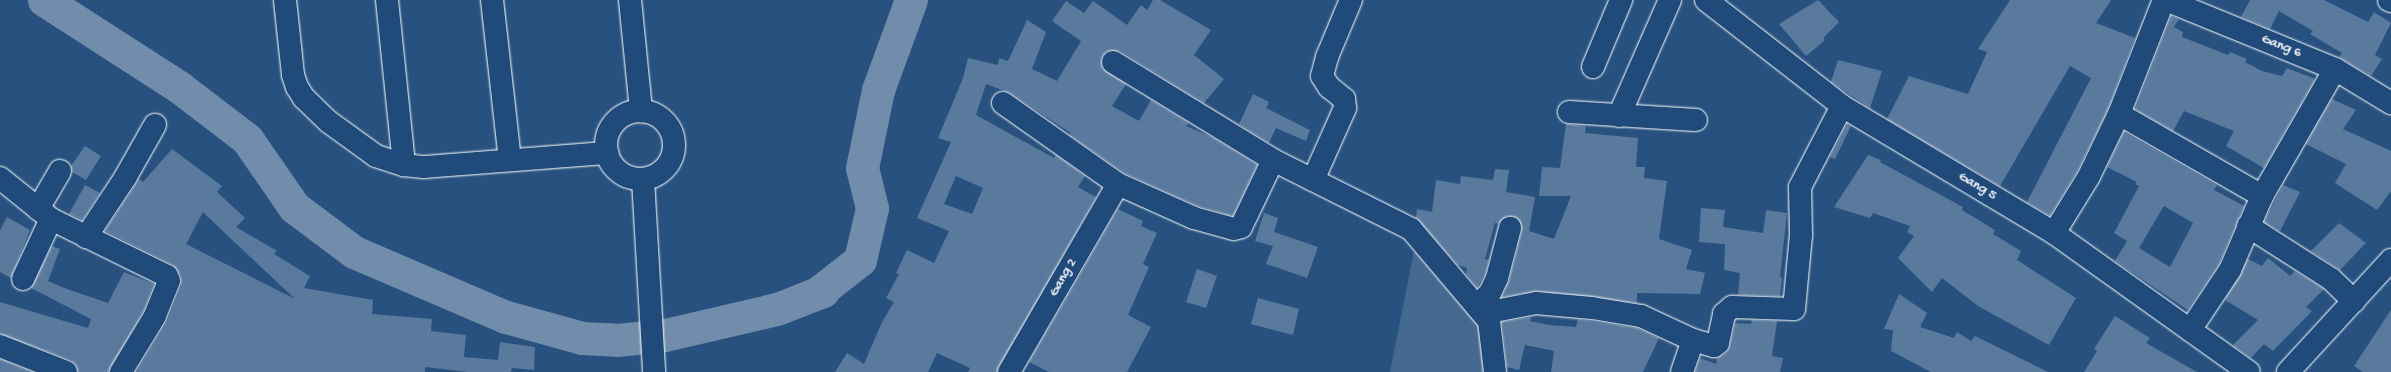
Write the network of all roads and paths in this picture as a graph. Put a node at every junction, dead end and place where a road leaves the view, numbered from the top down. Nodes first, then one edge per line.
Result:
1 (285, 0) edge
2 (387, 0) edge
3 (492, 0) edge
4 (630, 0) edge
5 (1351, 0) edge
6 (1621, 0) edge
7 (1670, 0) edge
8 (1706, 0) edge
9 (2165, 0) edge
10 (1114, 62) dead end
11 (1592, 67) dead end
12 (2334, 69) junction
13 (1003, 103) dead end
14 (2391, 103) edge
15 (1842, 106) junction
16 (641, 111) junction
17 (1569, 112) dead end
18 (2118, 114) junction
19 (1619, 116) junction
20 (1696, 120) dead end
21 (155, 125) dead end
22 (607, 153) junction
23 (510, 160) junction
24 (1273, 160) junction
25 (404, 165) junction
26 (60, 171) dead end
27 (0, 178) edge
28 (643, 179) junction
29 (1313, 180) junction
30 (1118, 184) junction
31 (2262, 196) junction
32 (45, 214) junction
33 (2248, 226) junction
34 (1510, 228) dead end
35 (2054, 233) junction
36 (86, 237) junction
37 (2391, 260) edge
38 (23, 279) dead end
39 (2354, 301) junction
40 (1480, 309) junction
41 (2190, 330) junction
42 (1693, 340) junction
43 (0, 346) edge
44 (66, 372) edge
45 (121, 372) edge
46 (654, 372) edge
47 (1010, 372) edge
48 (1495, 372) edge
49 (1682, 372) edge
50 (2249, 372) edge
51 (2288, 372) edge

1 - 25 street
2 - 25 street
3 - 23 street
4 - 16 street
5 - 29 street
6 - 11 street
7 - 19 street
8 - 15 street, Gang 5
9 - 12 street, Gang 6
9 - 18 street
10 - 24 street
12 - 14 street, Gang 6
12 - 31 street
13 - 30 street
15 - 35 street, Gang 5
15 - 42 street
16 - 22 street
16 - 28 street
17 - 19 street
18 - 31 street
18 - 35 street
19 - 20 street
21 - 36 street
22 - 23 street
22 - 28 street
23 - 25 street
24 - 29 street
24 - 30 street
26 - 32 street
27 - 32 street
28 - 46 street
29 - 40 street
30 - 47 street, Gang 2
31 - 33 street
32 - 36 street
32 - 38 street
33 - 39 street
33 - 41 street
34 - 40 street
35 - 41 street, Gang 5
36 - 45 street
37 - 39 street
39 - 51 street
40 - 42 street
40 - 48 street
41 - 50 street, Gang 5
42 - 49 street
43 - 44 street

